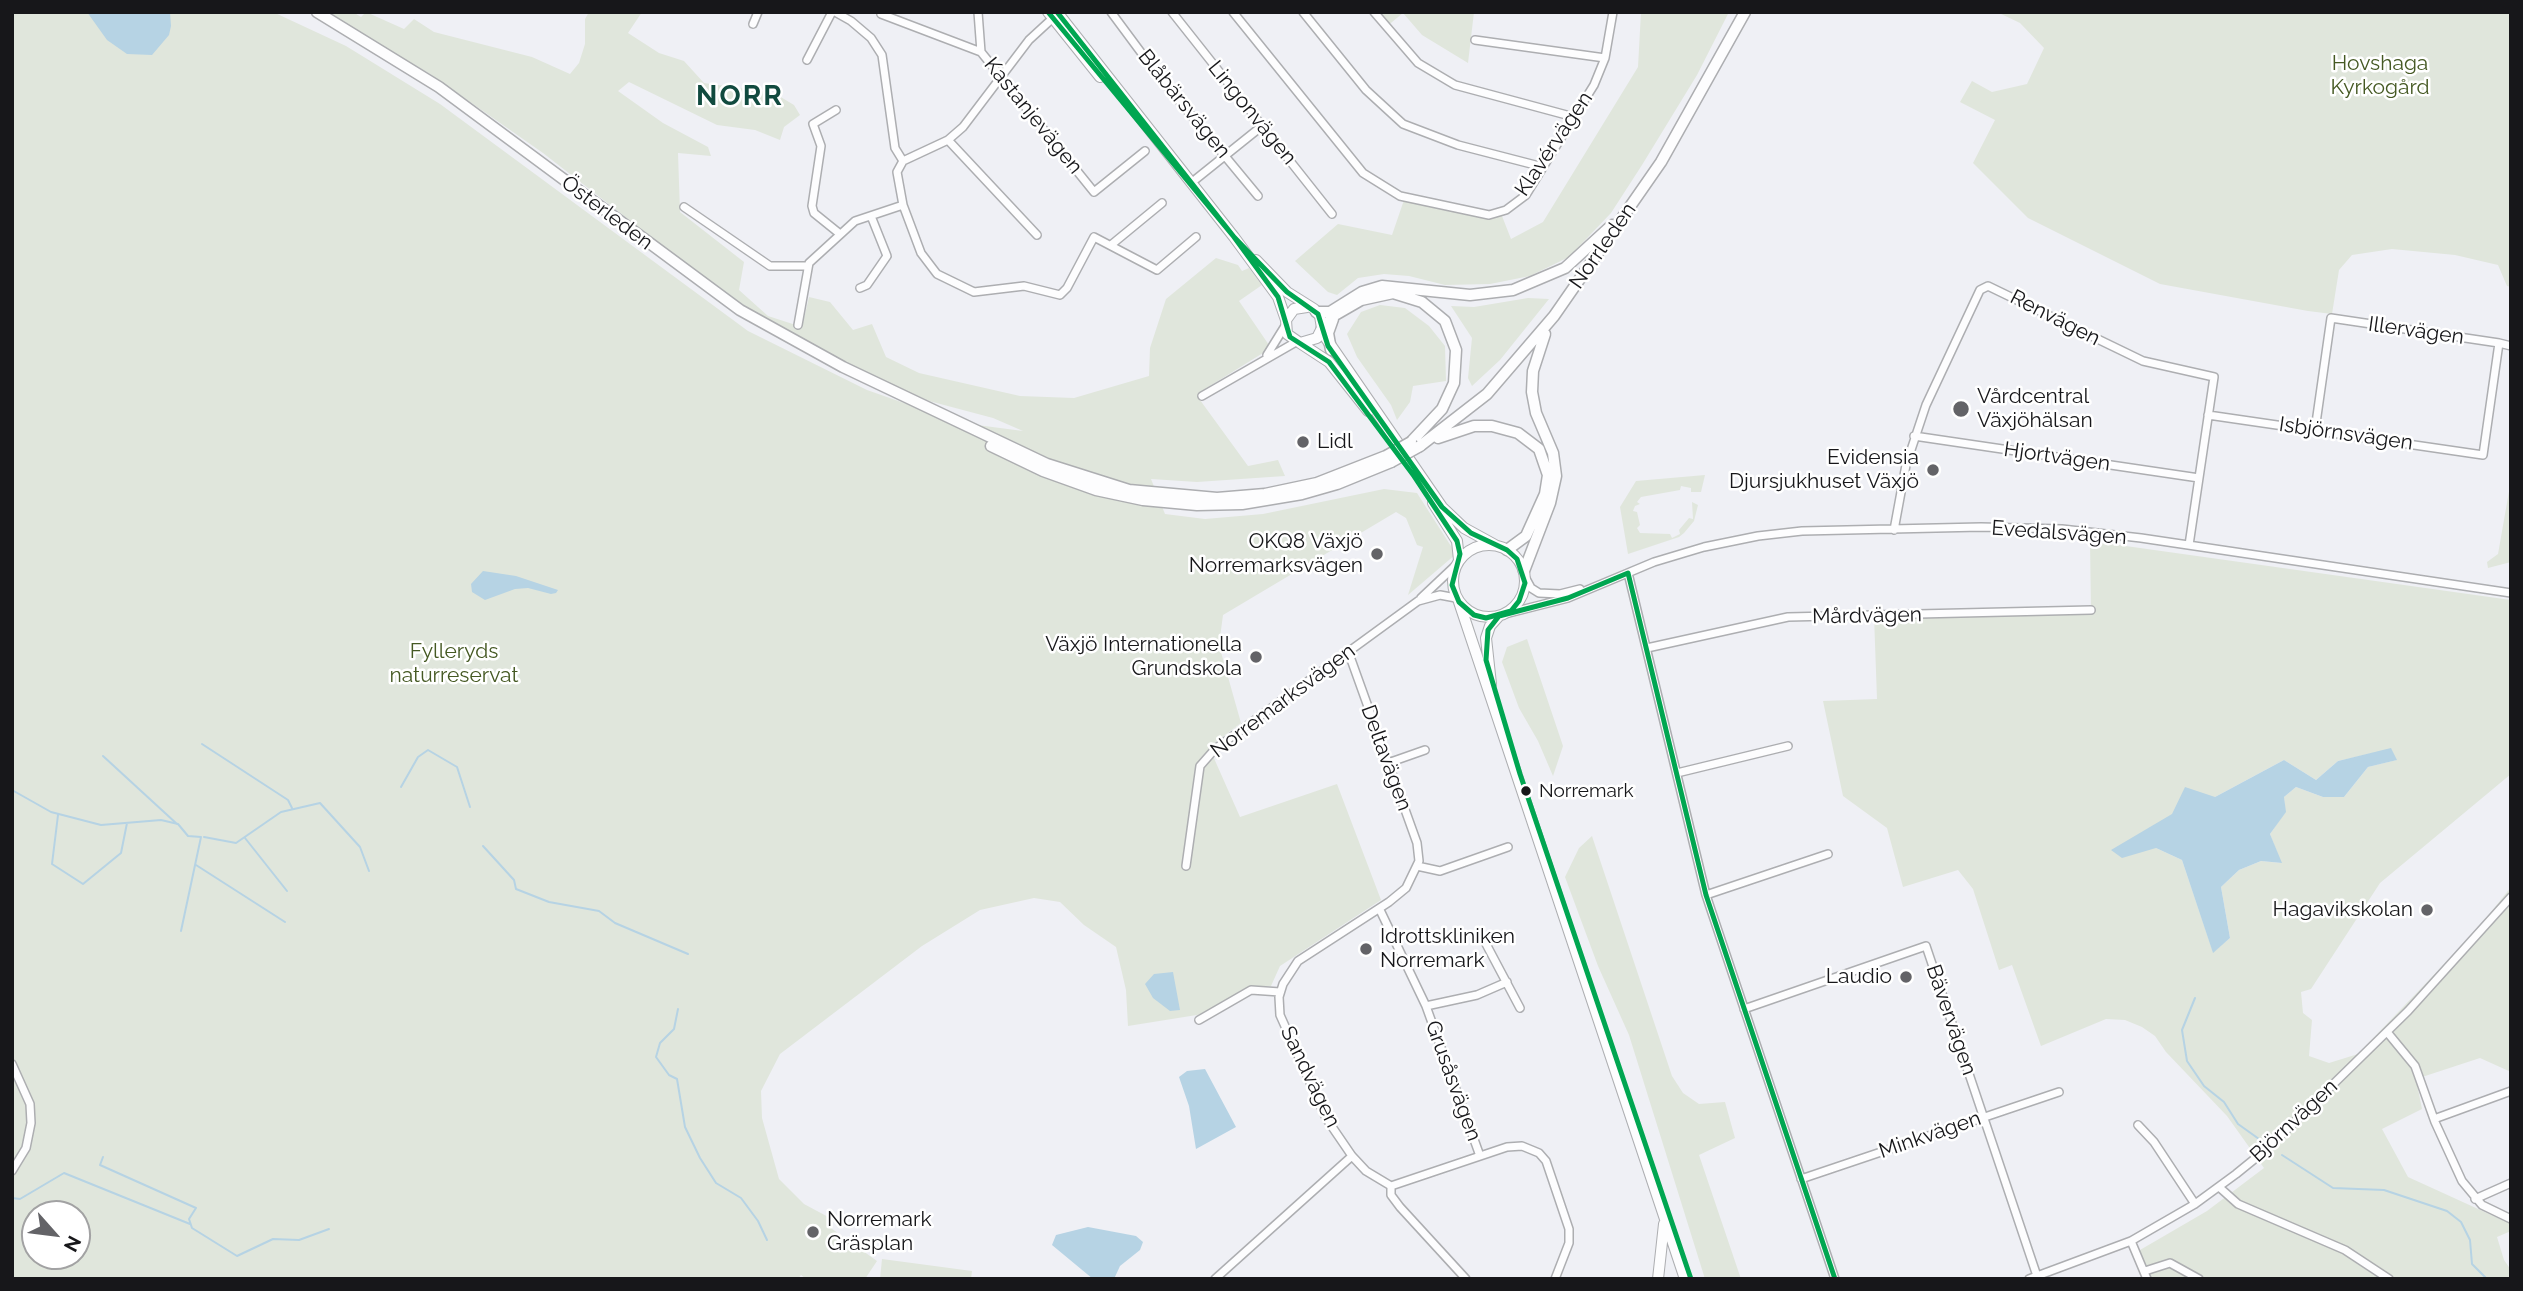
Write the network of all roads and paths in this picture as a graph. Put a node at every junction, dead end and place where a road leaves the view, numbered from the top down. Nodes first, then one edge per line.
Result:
1 (310, 12) edge
2 (317, 12) edge
3 (758, 12) edge
4 (833, 12) edge
5 (856, 12) edge
6 (978, 12) edge
7 (1111, 12) edge
8 (1172, 12) edge
9 (1233, 12) edge
10 (1303, 12) edge
11 (1374, 12) edge
12 (1613, 12) edge
13 (1739, 12) edge
14 (1745, 12) edge
15 (881, 14) dead end
16 (1055, 14) edge
17 (851, 20) junction
18 (752, 24) dead end
19 (346, 30) junction
20 (1475, 40) dead end
21 (981, 52) junction
22 (1605, 58) junction
23 (807, 60) dead end
24 (1002, 79) junction
25 (836, 110) dead end
26 (1574, 117) junction
27 (1262, 126) junction
28 (948, 140) junction
29 (1145, 151) dead end
30 (1225, 155) junction
31 (903, 161) junction
32 (1543, 167) junction
33 (1191, 178) junction
34 (1258, 196) dead end
35 (1162, 203) dead end
36 (903, 205) junction
37 (684, 207) dead end
38 (1332, 214) dead end
39 (872, 216) junction
40 (1612, 225) junction
41 (840, 234) junction
42 (1037, 235) dead end
43 (1196, 237) dead end
44 (1234, 237) junction
45 (1111, 245) junction
46 (808, 266) junction
47 (860, 288) dead end
48 (1312, 309) junction
49 (1335, 315) junction
50 (1554, 316) junction
51 (1285, 323) junction
52 (798, 325) dead end
53 (1321, 330) junction
54 (1298, 342) junction
55 (2499, 343) junction
56 (2511, 346) edge
57 (1331, 350) junction
58 (1264, 359) junction
59 (1202, 396) dead end
60 (2208, 415) junction
61 (2315, 430) junction
62 (1914, 436) junction
63 (1415, 444) junction
64 (2199, 478) junction
65 (1894, 530) junction
66 (1495, 545) junction
67 (2189, 545) junction
68 (1507, 550) junction
69 (1458, 562) junction
70 (1628, 573) junction
71 (1525, 574) junction
72 (1611, 580) junction
73 (2511, 593) edge
74 (1457, 600) junction
75 (1418, 601) junction
76 (2091, 610) dead end
77 (1502, 615) junction
78 (1647, 648) junction
79 (1349, 651) junction
80 (1788, 746) dead end
81 (1425, 750) dead end
82 (1388, 763) junction
83 (1677, 773) junction
84 (1508, 847) dead end
85 (1828, 854) dead end
86 (1186, 866) dead end
87 (1417, 866) junction
88 (1706, 895) junction
89 (2511, 897) edge
90 (1380, 910) junction
91 (1485, 942) dead end
92 (1507, 982) junction
93 (1280, 992) junction
94 (1426, 1006) junction
95 (1520, 1009) dead end
96 (1744, 1009) junction
97 (1199, 1020) dead end
98 (2387, 1032) junction
99 (12, 1064) edge
100 (2511, 1091) edge
101 (2059, 1092) dead end
102 (1984, 1116) junction
103 (2434, 1119) junction
104 (2138, 1125) dead end
105 (1352, 1156) junction
106 (1480, 1156) junction
107 (12, 1171) edge
108 (1801, 1179) junction
109 (2511, 1183) edge
110 (1391, 1186) junction
111 (2220, 1190) junction
112 (2475, 1199) junction
113 (2195, 1204) junction
114 (1664, 1217) junction
115 (2511, 1219) edge
116 (2131, 1241) junction
117 (2146, 1275) edge
118 (2033, 1278) edge
119 (1215, 1279) edge
120 (1466, 1279) edge
121 (1556, 1279) edge
122 (1658, 1279) edge
123 (1685, 1279) edge
124 (1691, 1279) edge
125 (1835, 1279) edge
126 (2199, 1279) edge
127 (2389, 1279) edge

1 - 19 highway, Österleden
2 - 19 highway, Österleden
3 - 18 street
4 - 17 street
4 - 23 street
5 - 17 street
6 - 21 street, Kastanjevägen
7 - 30 street, Blåbärsvägen
8 - 27 street, Lingonvägen
9 - 32 street, Klavérvägen
10 - 32 street
11 - 26 street
12 - 22 street, Klavérvägen
13 - 40 highway, Norrleden
14 - 50 highway, Norrleden
15 - 21 street
16 - 24 street
16 - 33 main road
17 - 31 street
19 - 63 highway, Österleden, bridge
20 - 22 street
21 - 24 street, Kastanjevägen
22 - 26 street, Klavérvägen
24 - 28 street
24 - 29 street, Kastanjevägen
25 - 41 street
26 - 32 street, Klavérvägen
27 - 30 street
27 - 38 street, Lingonvägen
28 - 31 street
28 - 42 street
30 - 33 street
30 - 34 street, Blåbärsvägen
31 - 36 street
33 - 44 main road
35 - 45 street
36 - 39 street
36 - 45 street
37 - 46 street
39 - 41 street
39 - 47 street
40 - 48 highway
40 - 63 highway, Norrleden
41 - 46 street
43 - 45 street
44 - 48 main road
44 - 51 main road
46 - 52 street
48 - 51 main road
48 - 53 main road
49 - 53 highway
49 - 57 highway
49 - 63 highway
50 - 63 highway, Norrleden
50 - 71 highway
51 - 54 main road
51 - 58 street
53 - 54 main road
53 - 57 main road
54 - 58 street
54 - 69 main road
55 - 56 street
55 - 61 street, Illervägen
55 - 61 street, Isbjörnsvägen
57 - 66 main road
58 - 59 street
60 - 61 street, Isbjörnsvägen
60 - 62 street, Renvägen
60 - 64 street, Renvägen
62 - 64 street, Hjortvägen
62 - 65 street, Renvägen
63 - 68 highway
64 - 67 street, Renvägen
65 - 67 street, Evedalsvägen
65 - 70 street, Evedalsvägen
66 - 68 main road
66 - 69 main road
67 - 73 street, Evedalsvägen
68 - 71 main road
69 - 74 main road
69 - 75 street
70 - 72 street, Evedalsvägen
70 - 78 street
71 - 72 street, Evedalsvägen
71 - 77 main road
72 - 77 street, Evedalsvägen
74 - 75 street, Norremarksvägen
74 - 77 main road
74 - 114 main road
75 - 79 street, Norremarksvägen
76 - 78 street, Mårdvägen
77 - 124 main road
78 - 83 street
79 - 82 street, Deltavägen
79 - 86 street, Norremarksvägen
80 - 83 street
81 - 82 street
82 - 87 street, Deltavägen
83 - 88 street
84 - 87 street
85 - 88 street
87 - 90 street
88 - 96 street
89 - 98 street, Björnvägen
90 - 93 street
90 - 94 street, Grusåsvägen
91 - 92 street
92 - 94 street, Grusåsvägen
92 - 95 street
93 - 97 street
93 - 105 street, Sandvägen
94 - 106 street, Grusåsvägen
96 - 102 street, Bävervägen
96 - 108 street
98 - 103 street
98 - 111 street, Björnvägen
99 - 107 street
100 - 103 street
101 - 102 street, Minkvägen
102 - 108 street, Minkvägen
102 - 118 street, Bävervägen
103 - 112 street
104 - 113 street
105 - 110 street, Sandvägen
105 - 119 street
106 - 110 street
106 - 121 street
108 - 125 street
109 - 112 street
110 - 120 street, Sandvägen
111 - 113 street, Björnvägen
111 - 127 street
112 - 115 street
113 - 116 street, Björnvägen
114 - 122 main road
114 - 123 main road
116 - 117 street
116 - 118 street, Björnvägen
117 - 126 street

